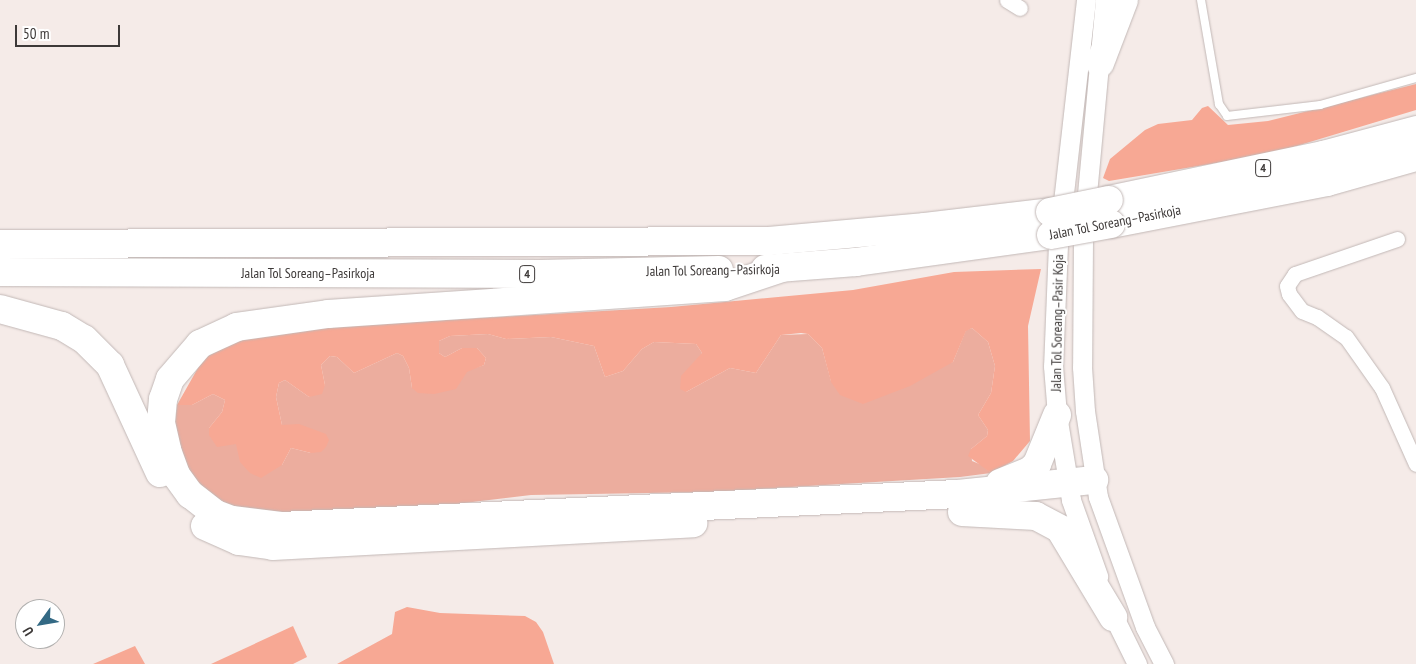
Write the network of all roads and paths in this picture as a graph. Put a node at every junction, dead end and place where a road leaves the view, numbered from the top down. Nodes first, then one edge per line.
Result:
1 (1086, 0) edge
2 (1105, 0) edge
3 (1124, 0) edge
4 (1201, 0) edge
5 (1100, 63) junction
6 (1416, 78) edge
7 (1416, 130) edge
8 (1416, 157) edge
9 (1110, 212) junction
10 (1051, 223) junction
11 (1397, 239) dead end
12 (0, 244) edge
13 (782, 268) junction
14 (0, 272) edge
15 (0, 309) edge
16 (1057, 415) junction
17 (1416, 464) edge
18 (1083, 490) junction
19 (960, 503) junction
20 (1113, 618) junction
21 (1137, 664) edge
22 (1164, 664) edge

1 - 16 street, Jalan Tol Soreang–Pasir Koja
2 - 5 street, Jalan Tol Soreang–Pasir Koja
3 - 5 highway
4 - 6 lane
5 - 18 street, Jalan Tol Soreang–Pasir Koja
7 - 9 highway, Jalan Tol Soreang–Pasirkoja / 4
8 - 9 highway, Jalan Tol Soreang–Pasirkoja / 4
9 - 10 highway, Jalan Tol Soreang–Pasirkoja / 4, bridge
10 - 12 highway, Jalan Tol Soreang–Pasirkoja / 4
10 - 13 highway, Jalan Tol Soreang–Pasirkoja / 4
11 - 17 street
13 - 14 highway, Jalan Tol Soreang–Pasirkoja / 4
13 - 19 highway
15 - 19 highway
16 - 18 street, Jalan Tol Soreang–Pasir Koja
16 - 19 highway
18 - 19 highway
18 - 20 street, Jalan Tol Soreang–Pasir Koja
18 - 22 street, Jalan Tol Soreang–Pasir Koja
19 - 20 highway
20 - 21 street, Jalan Tol Soreang–Pasir Koja

